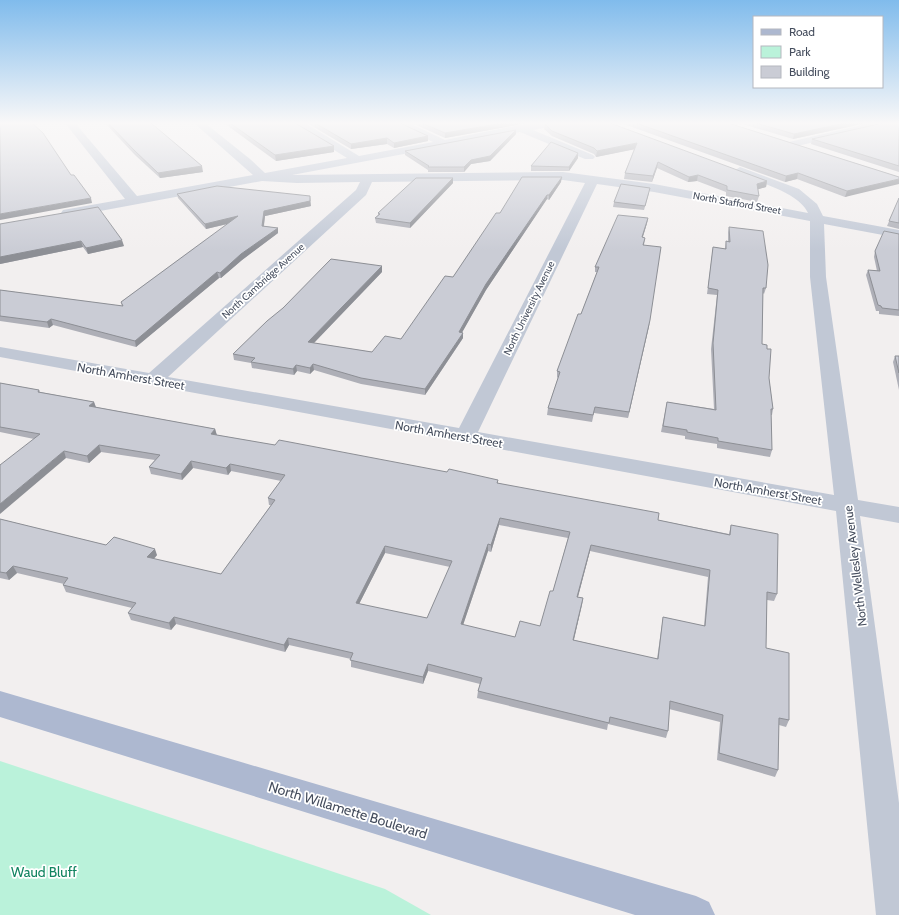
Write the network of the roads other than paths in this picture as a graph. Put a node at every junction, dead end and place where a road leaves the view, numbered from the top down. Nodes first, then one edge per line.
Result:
1 (105, 166) edge
2 (251, 166) edge
3 (322, 166) edge
4 (727, 166) edge
5 (262, 177) junction
6 (367, 179) junction
7 (593, 179) junction
8 (134, 201) junction
9 (52, 216) edge
10 (817, 218) junction
11 (899, 234) edge
12 (0, 352) edge
13 (153, 380) junction
14 (464, 437) junction
15 (847, 505) junction
16 (899, 514) edge
17 (0, 704) edge
18 (696, 915) edge
19 (895, 915) edge

1 - 8 street
2 - 5 street
3 - 5 street
4 - 10 street
5 - 6 street, North Stafford Street
5 - 8 street
6 - 7 street, North Stafford Street
6 - 13 street, North Cambridge Avenue
7 - 10 street, North Stafford Street
7 - 14 street, North University Avenue
8 - 9 street
10 - 11 street, North Stafford Street
10 - 15 street, North Wellesley Avenue
12 - 13 street, North Amherst Street
13 - 14 street, North Amherst Street
14 - 15 street, North Amherst Street
15 - 16 street, North Amherst Street
15 - 19 street, North Wellesley Avenue
17 - 18 main road, North Willamette Boulevard

